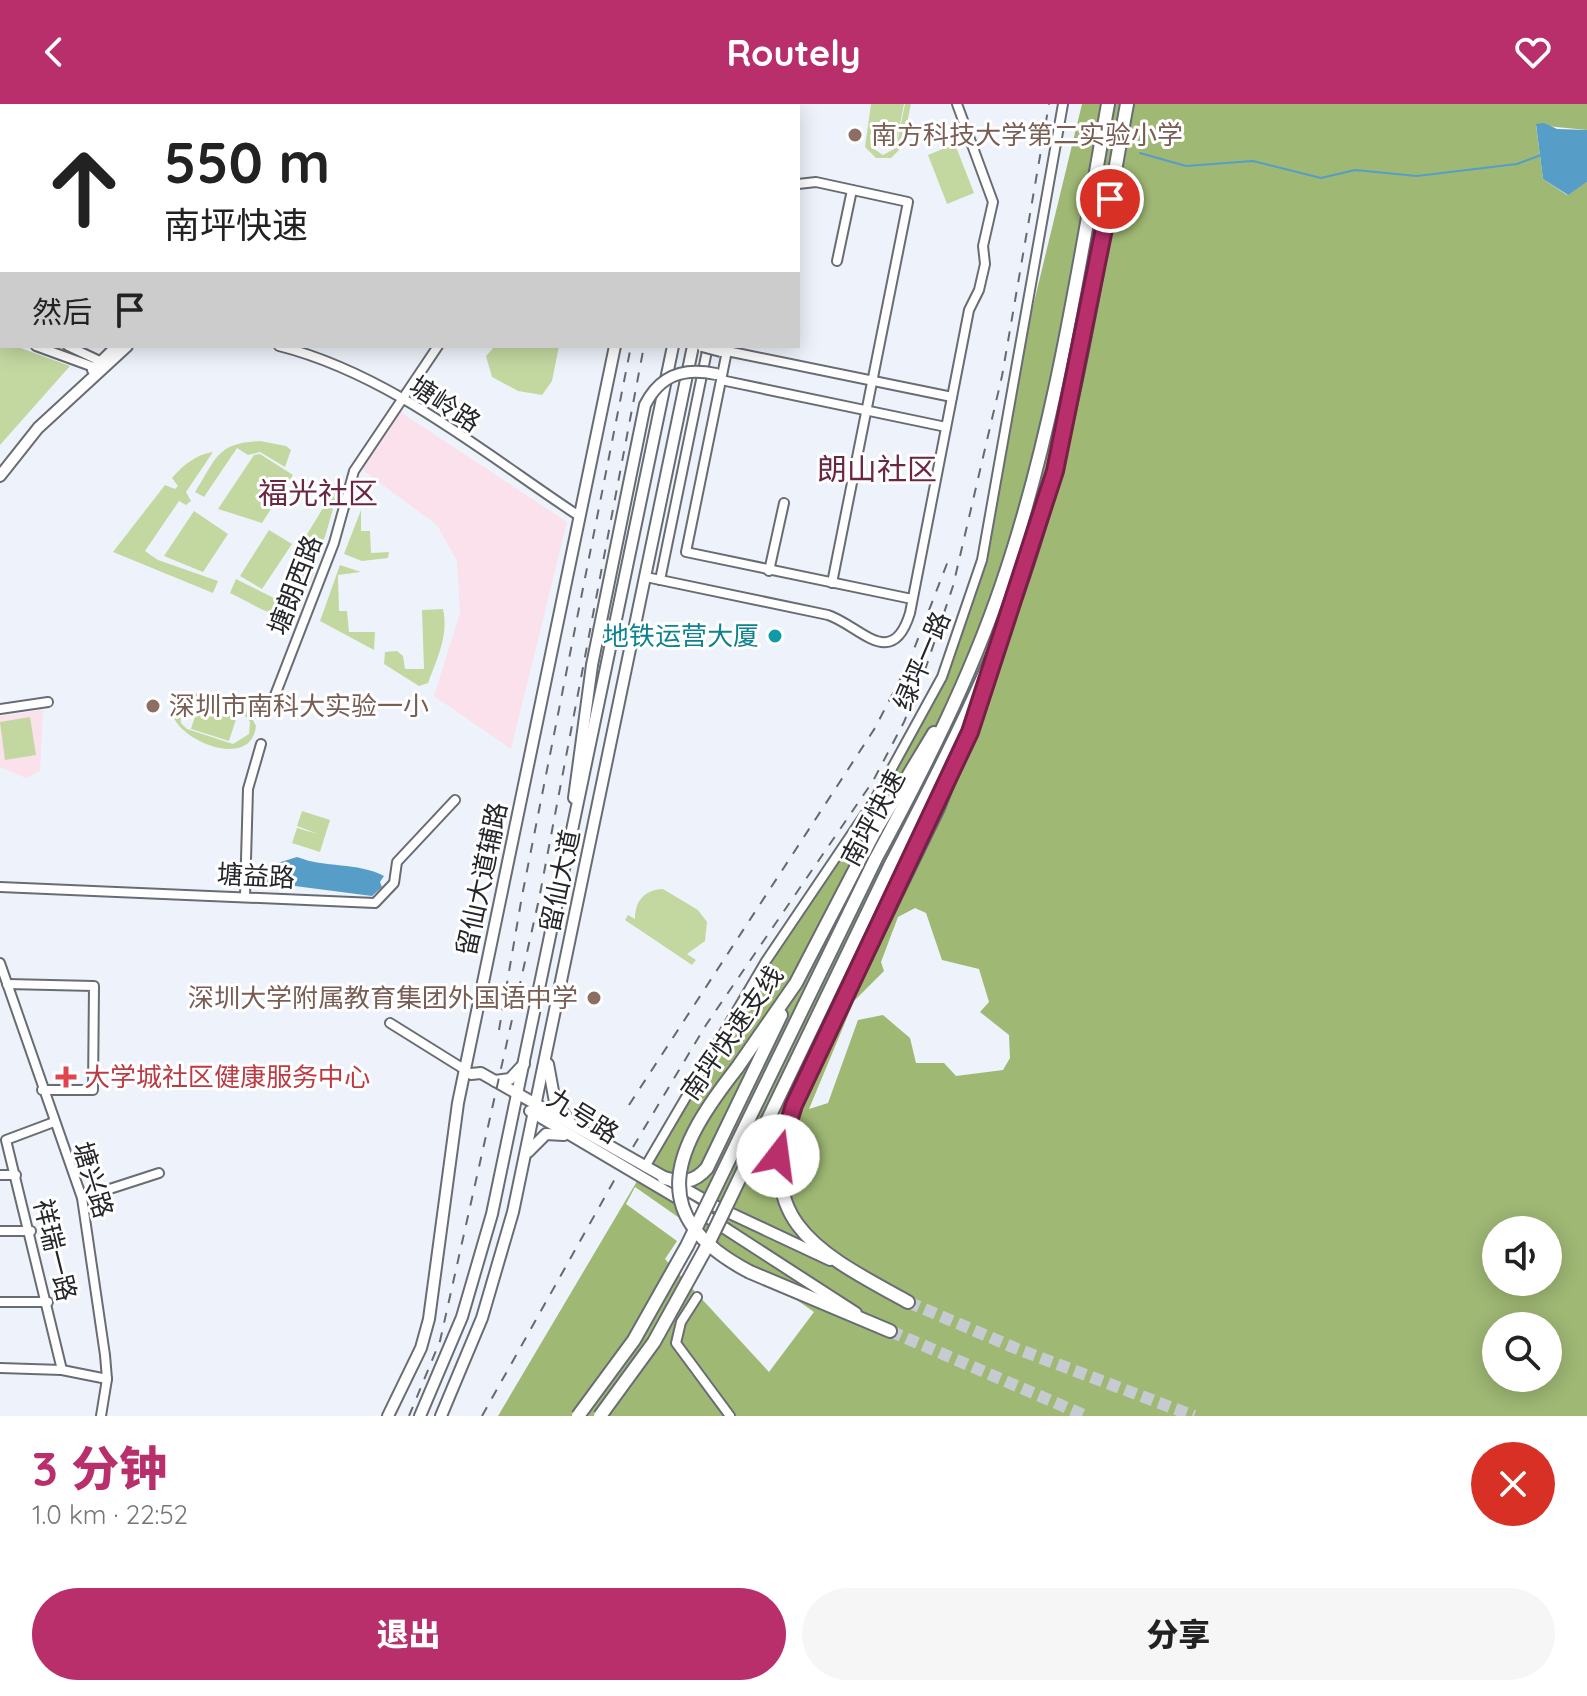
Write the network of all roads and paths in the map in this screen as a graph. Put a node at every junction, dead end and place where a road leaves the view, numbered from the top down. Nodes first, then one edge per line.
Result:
1 (957, 104) edge
2 (1063, 104) edge
3 (1108, 104) edge
4 (1127, 104) edge
5 (800, 184) edge
6 (852, 190) junction
7 (837, 261) dead end
8 (43, 348) edge
9 (71, 348) edge
10 (116, 348) edge
11 (124, 348) edge
12 (287, 348) edge
13 (437, 348) edge
14 (617, 348) edge
15 (617, 348) edge
16 (673, 348) edge
17 (693, 348) edge
18 (708, 348) edge
19 (726, 350) edge
20 (102, 366) junction
21 (720, 376) junction
22 (872, 381) junction
23 (952, 397) junction
24 (400, 398) junction
25 (866, 410) junction
26 (946, 427) junction
27 (0, 465) edge
28 (0, 476) edge
29 (784, 503) dead end
30 (579, 516) junction
31 (769, 571) junction
32 (646, 577) junction
33 (660, 580) junction
34 (832, 583) junction
35 (912, 599) junction
36 (992, 660) junction
37 (967, 674) junction
38 (48, 702) dead end
39 (272, 703) dead end
40 (0, 709) edge
41 (261, 744) dead end
42 (455, 800) dead end
43 (568, 857) junction
44 (0, 887) edge
45 (245, 895) junction
46 (0, 963) edge
47 (796, 983) junction
48 (7, 984) junction
49 (390, 1023) dead end
50 (549, 1039) junction
51 (527, 1059) junction
52 (468, 1072) junction
53 (493, 1081) junction
54 (42, 1090) junction
55 (519, 1097) junction
56 (535, 1110) junction
57 (54, 1122) junction
58 (578, 1135) junction
59 (524, 1161) junction
60 (645, 1167) junction
61 (159, 1173) dead end
62 (0, 1175) edge
63 (16, 1175) junction
64 (664, 1178) junction
65 (82, 1198) junction
66 (0, 1231) edge
67 (31, 1231) junction
68 (847, 1268) junction
69 (697, 1297) dead end
70 (0, 1302) edge
71 (48, 1302) junction
72 (908, 1302) tunnel mouth
73 (859, 1316) junction
74 (890, 1331) tunnel mouth
75 (0, 1368) edge
76 (62, 1370) junction
77 (107, 1379) junction
78 (101, 1416) edge
79 (388, 1416) edge
80 (396, 1416) edge
81 (420, 1416) edge
82 (441, 1416) edge
83 (578, 1416) edge
84 (600, 1416) edge
85 (730, 1416) edge

1 - 23 street
2 - 60 street, 绿坪一路
3 - 37 highway, 南坪快速
4 - 36 highway, 南坪快速
5 - 6 street
6 - 7 street
6 - 22 street
8 - 20 street
9 - 20 street
10 - 20 main road
11 - 20 main road
12 - 24 street, 塘岭路
13 - 24 street, 塘朗西路
14 - 30 main road, 留仙大道辅路
15 - 52 main road, 留仙大道辅路
16 - 43 main road, 留仙大道
17 - 32 main road, 留仙大道
18 - 33 street
19 - 21 street
19 - 22 street
20 - 27 main road
20 - 28 main road
21 - 25 street
21 - 31 street
21 - 43 main road, bridge
22 - 23 street
22 - 25 street
23 - 26 street
24 - 30 street, 塘岭路
24 - 39 street, 塘朗西路
25 - 26 street
25 - 34 street
26 - 35 street
29 - 31 street
30 - 52 main road, 留仙大道辅路
31 - 34 street
32 - 33 street
32 - 50 main road, 留仙大道
33 - 35 street
34 - 35 street
36 - 68 highway
36 - 84 highway, 南坪快速, bridge
37 - 47 highway, 南坪快速支线
37 - 83 highway, 南坪快速, bridge
38 - 40 street
41 - 45 street
42 - 45 street, 塘益路
43 - 51 main road, 留仙大道
44 - 45 street, 塘益路
46 - 48 street, 塘兴路
47 - 64 highway
47 - 73 highway, 南坪快速支线, bridge
48 - 54 street, 塘兴路
48 - 54 street
49 - 52 street
50 - 56 main road, 留仙大道
50 - 58 main road
51 - 53 main road
51 - 55 main road, 留仙大道
52 - 53 main road
52 - 79 main road, 留仙大道辅路
52 - 80 main road, 留仙大道辅路
53 - 55 main road
54 - 57 street, 塘兴路
55 - 56 main road, 九号路
55 - 81 main road, 留仙大道
56 - 58 main road, 九号路
56 - 59 main road, 留仙大道
57 - 63 street, 祥瑞一路
57 - 65 street, 塘兴路
58 - 59 main road
58 - 60 main road, 九号路
58 - 73 main road, 九号路
59 - 82 main road, 留仙大道
60 - 64 main road, 九号路
61 - 65 street
62 - 63 street
63 - 67 street, 祥瑞一路
64 - 68 main road, 九号路
65 - 77 street, 塘兴路
66 - 67 street
67 - 71 street, 祥瑞一路
68 - 72 highway
69 - 85 street
70 - 71 street
71 - 76 street, 祥瑞一路
73 - 74 highway, 南坪快速支线
75 - 76 street
76 - 77 street
77 - 78 street, 塘兴路

